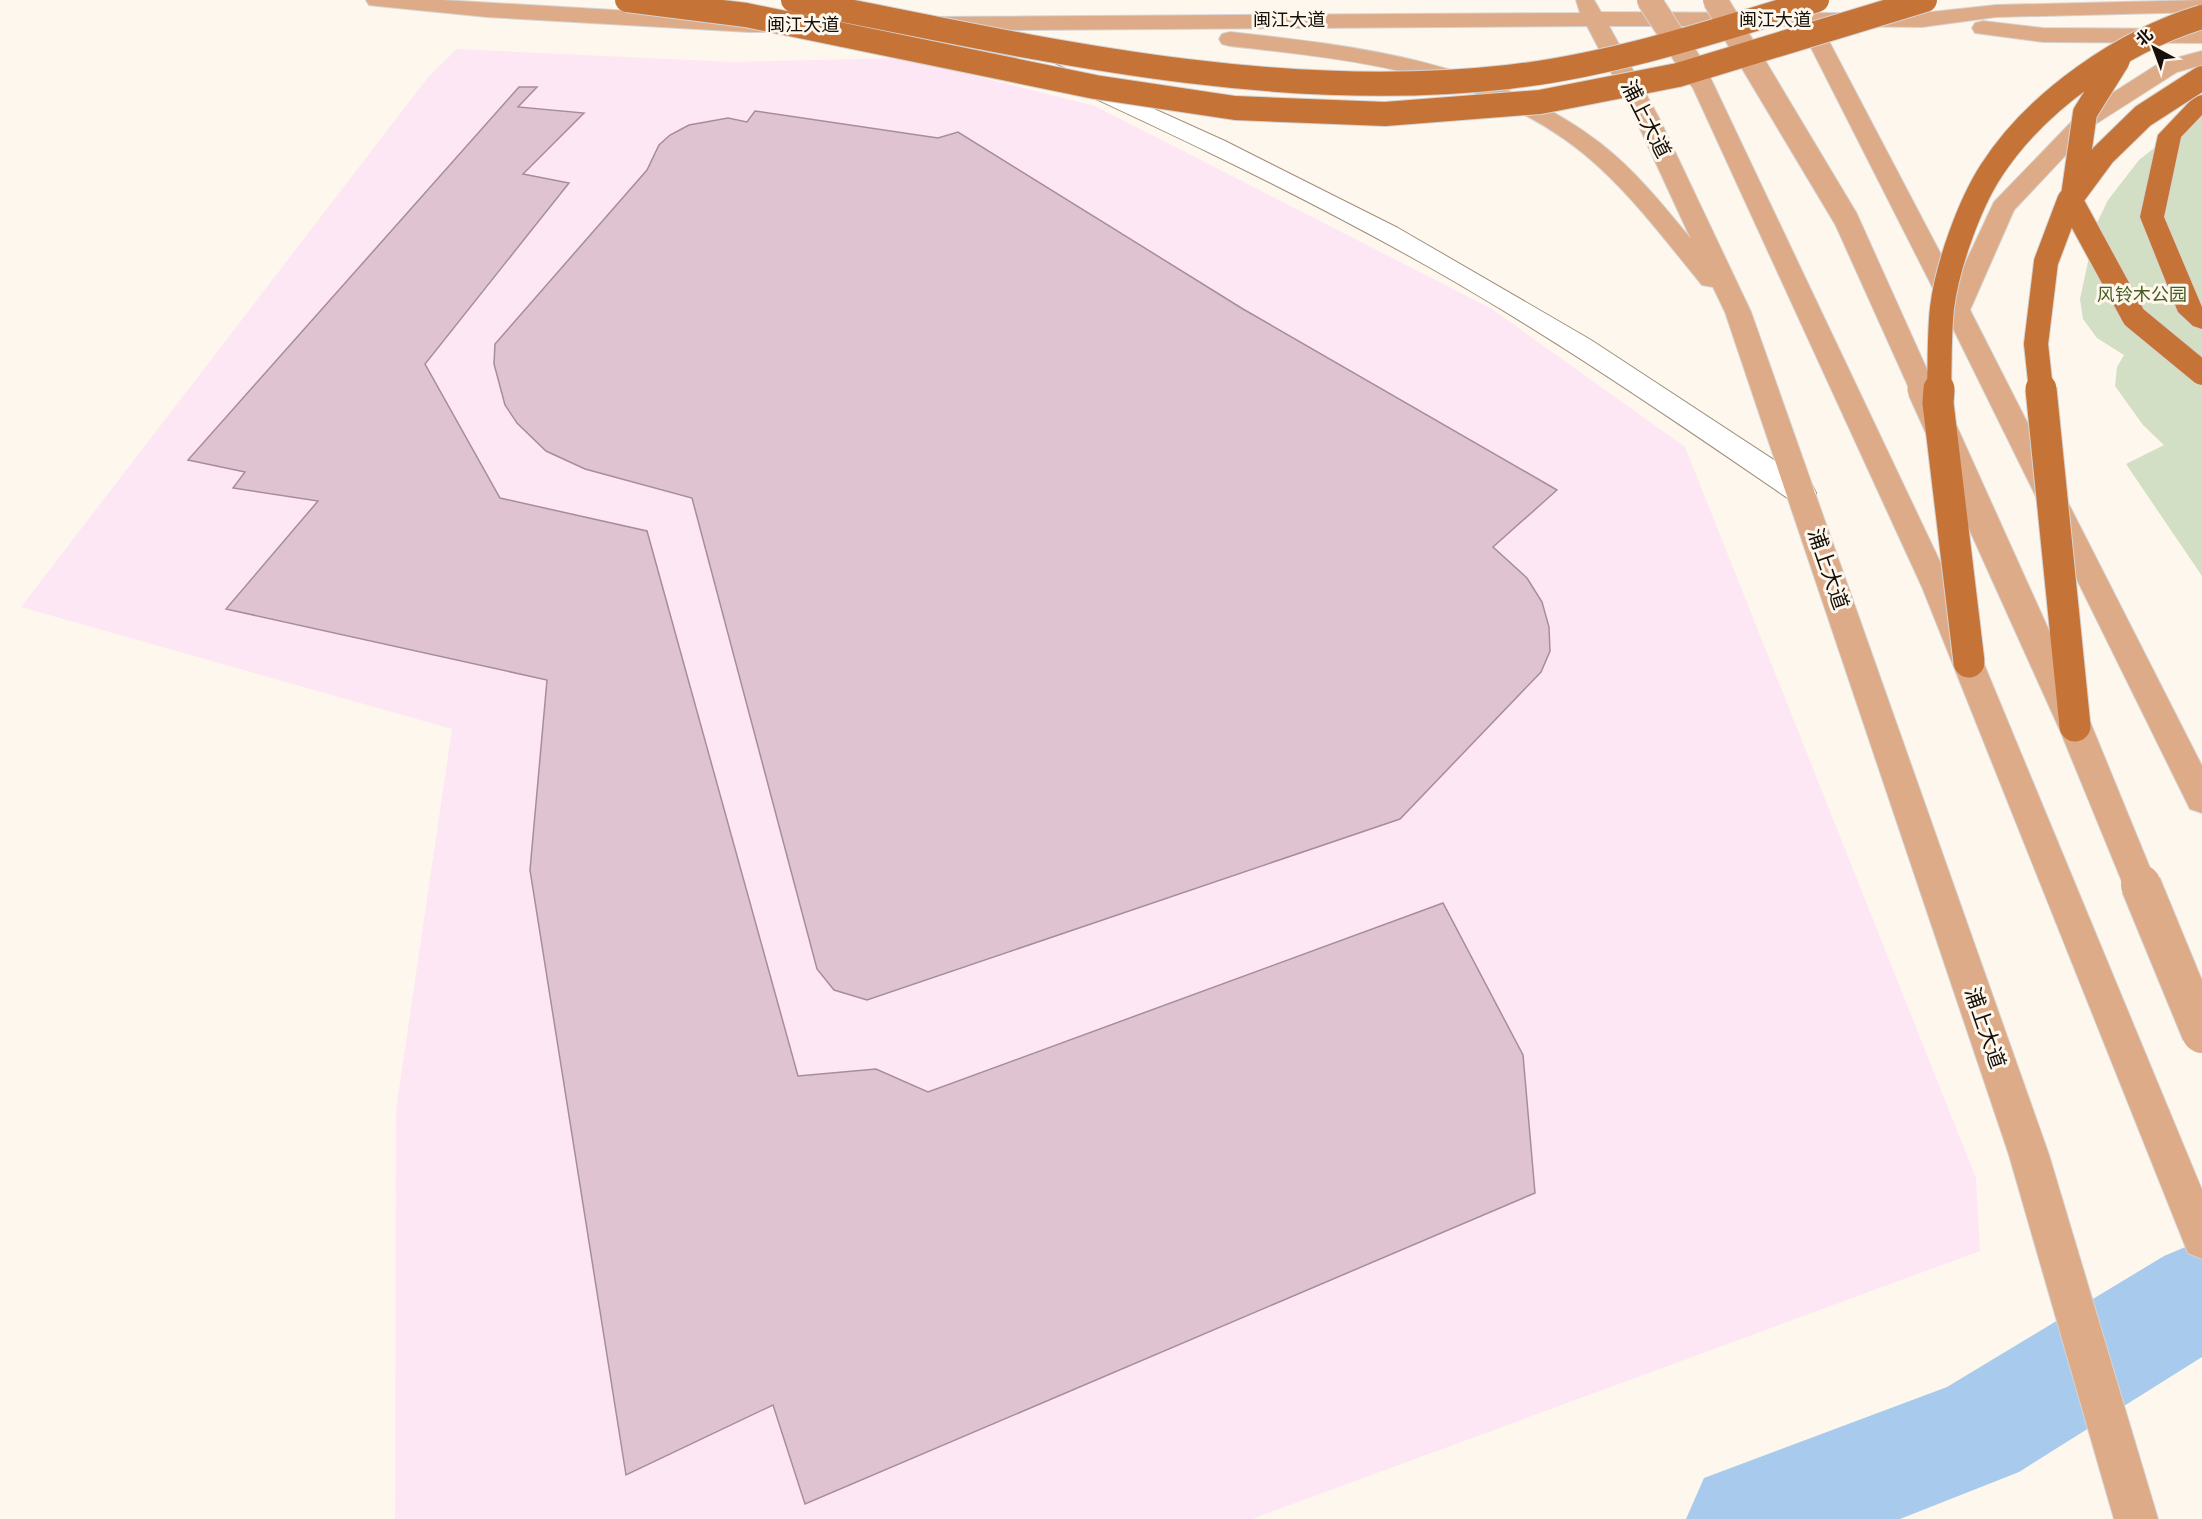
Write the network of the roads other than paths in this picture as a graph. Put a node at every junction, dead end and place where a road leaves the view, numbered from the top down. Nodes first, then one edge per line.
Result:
1 (377, 0) edge
2 (627, 0) edge
3 (793, 0) edge
4 (1649, 0) edge
5 (1715, 0) edge
6 (2202, 6) edge
7 (1807, 7) edge
8 (1589, 9) edge
9 (1923, 10) edge
10 (2202, 17) edge
11 (1067, 21) junction
12 (949, 24) junction
13 (2202, 36) edge
14 (2124, 51) junction
15 (2202, 58) edge
16 (2202, 78) edge
17 (2202, 102) edge
18 (1957, 310) junction
19 (1738, 312) junction
20 (2202, 320) edge
21 (2202, 373) edge
22 (1802, 493) junction
23 (1969, 662) junction
24 (2075, 726) junction
25 (2202, 800) edge
26 (2202, 1033) edge
27 (2202, 1239) edge
28 (2136, 1519) edge

1 - 12 main road, 闽江大道
2 - 9 highway, bridge
3 - 7 highway, bridge
4 - 23 main road, bridge
5 - 24 main road, bridge
6 - 9 main road, 闽江大道
7 - 8 main road, 闽江大道
7 - 9 main road, 闽江大道
7 - 18 main road
8 - 11 main road, 闽江大道
8 - 19 main road, 浦上大道
9 - 13 main road
10 - 14 highway, bridge
11 - 12 main road, 闽江大道
11 - 19 main road
12 - 22 lane
14 - 21 highway, bridge
14 - 23 highway, bridge
15 - 18 main road
16 - 24 highway, bridge
17 - 20 highway
18 - 25 main road
19 - 22 main road, 浦上大道
22 - 28 main road, 浦上大道
23 - 27 main road
24 - 26 main road, bridge

